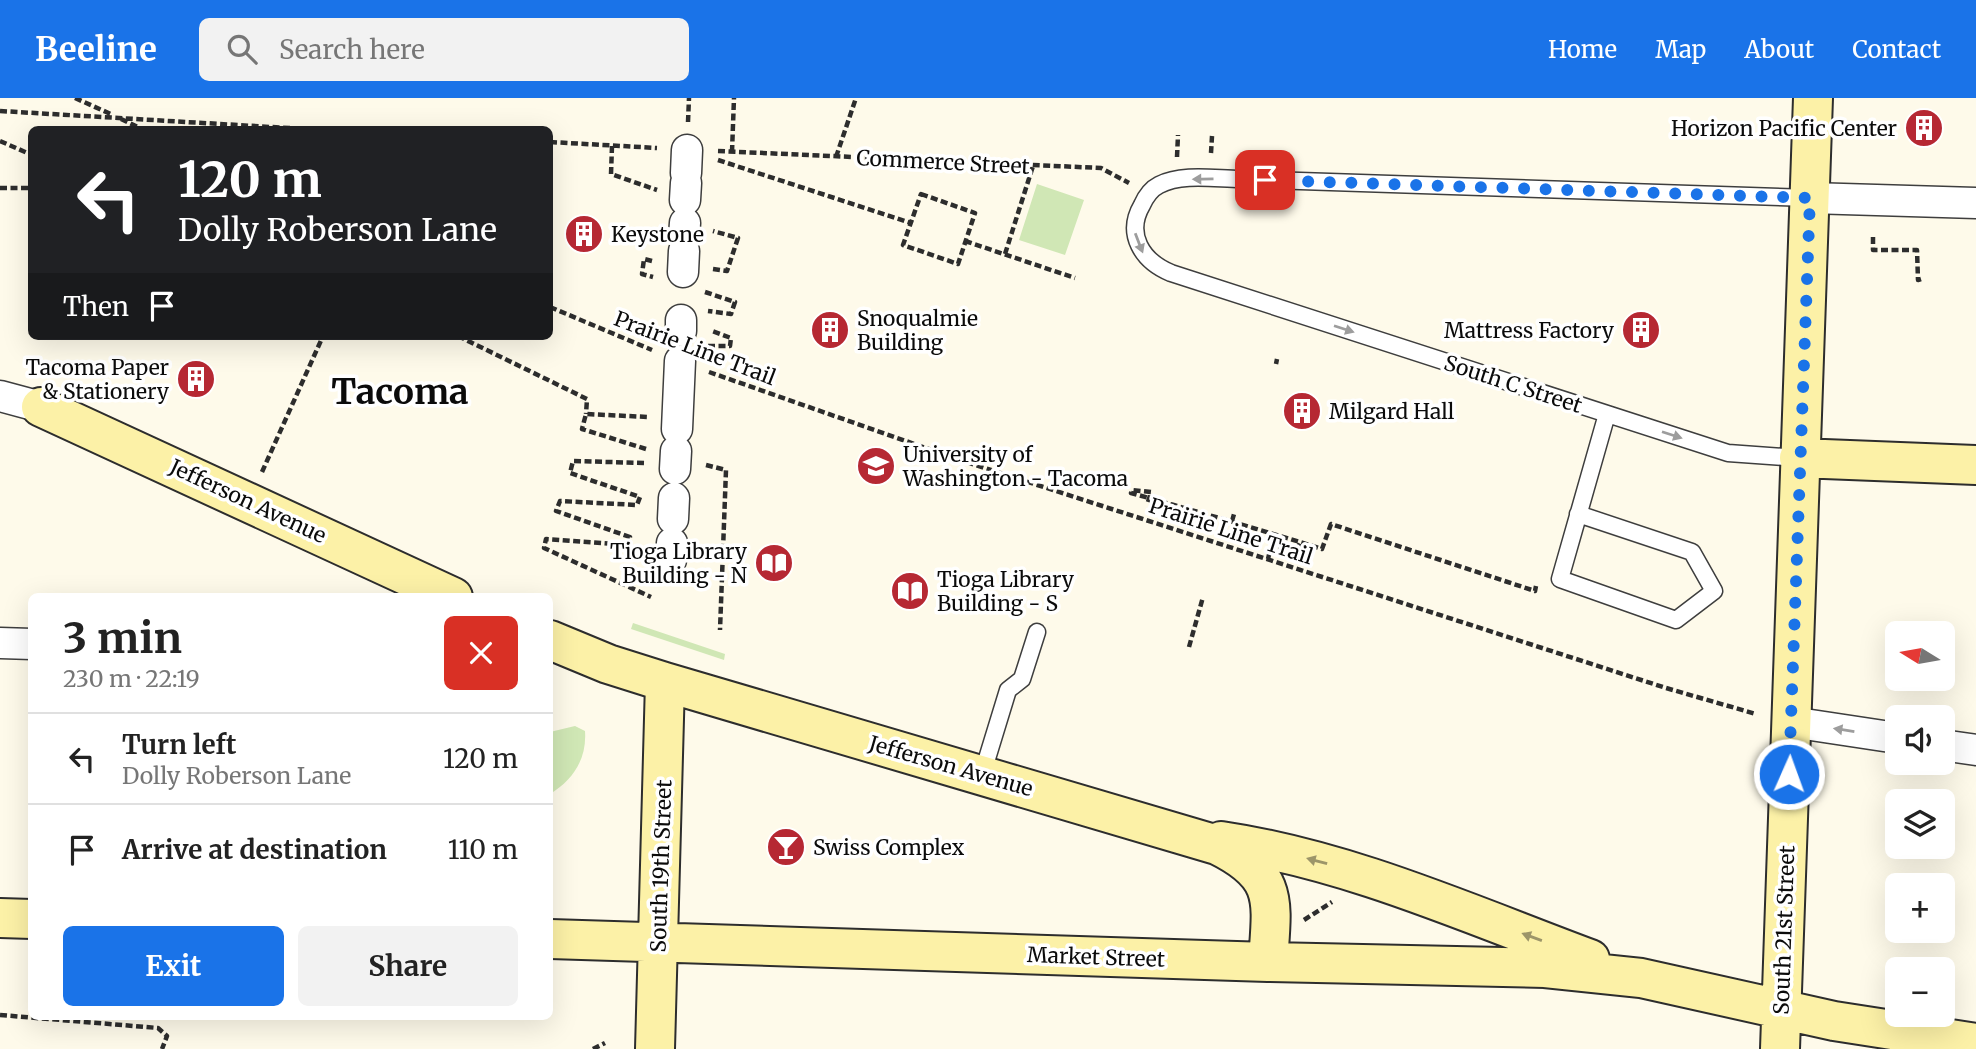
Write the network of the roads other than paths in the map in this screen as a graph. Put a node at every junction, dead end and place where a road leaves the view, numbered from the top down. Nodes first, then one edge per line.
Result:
1 (1813, 98) edge
2 (1810, 198) junction
3 (1976, 203) edge
4 (685, 267) road end
5 (0, 396) edge
6 (41, 407) joint
7 (1607, 414) junction
8 (1799, 458) junction
9 (1976, 465) edge
10 (670, 480) road end
11 (1577, 514) junction
12 (444, 593) edge
13 (1037, 632) dead end
14 (553, 641) edge
15 (0, 643) edge
16 (28, 644) edge
17 (665, 682) junction
18 (1791, 722) junction
19 (1885, 736) edge
20 (1955, 747) edge
21 (1976, 750) edge
22 (982, 775) junction
23 (1195, 838) junction
24 (0, 918) edge
25 (28, 919) edge
26 (553, 939) edge
27 (659, 942) junction
28 (1268, 962) junction
29 (1642, 978) junction
30 (1782, 1009) junction
31 (1976, 1043) edge
32 (655, 1049) edge
33 (1780, 1049) edge

1 - 2 main road, South 21st Street
2 - 3 street
2 -> 7 lane, South C Street
2 - 8 main road, South 21st Street
4 - 10 street
5 - 6 street
6 - 12 main road, Jefferson Avenue
7 -> 8 lane, South C Street
7 - 11 lane
8 - 9 main road, South C Street
8 - 18 main road, South 21st Street
11 - 11 lane
13 - 22 lane
14 - 17 main road, Jefferson Avenue
15 - 16 street
17 - 22 main road, Jefferson Avenue
17 - 27 main road, South 19th Street
19 -> 18 street
18 - 30 main road, South 21st Street
20 - 21 street
22 - 23 main road, Jefferson Avenue
23 - 28 main road, Jefferson Avenue
29 -> 23 main road
24 - 25 main road
26 - 27 main road, Market Street
27 - 28 main road, Market Street
27 - 32 main road, South 19th Street
28 - 29 main road, Market Street
29 - 30 main road
30 - 31 main road
30 - 33 main road, South 21st Street

